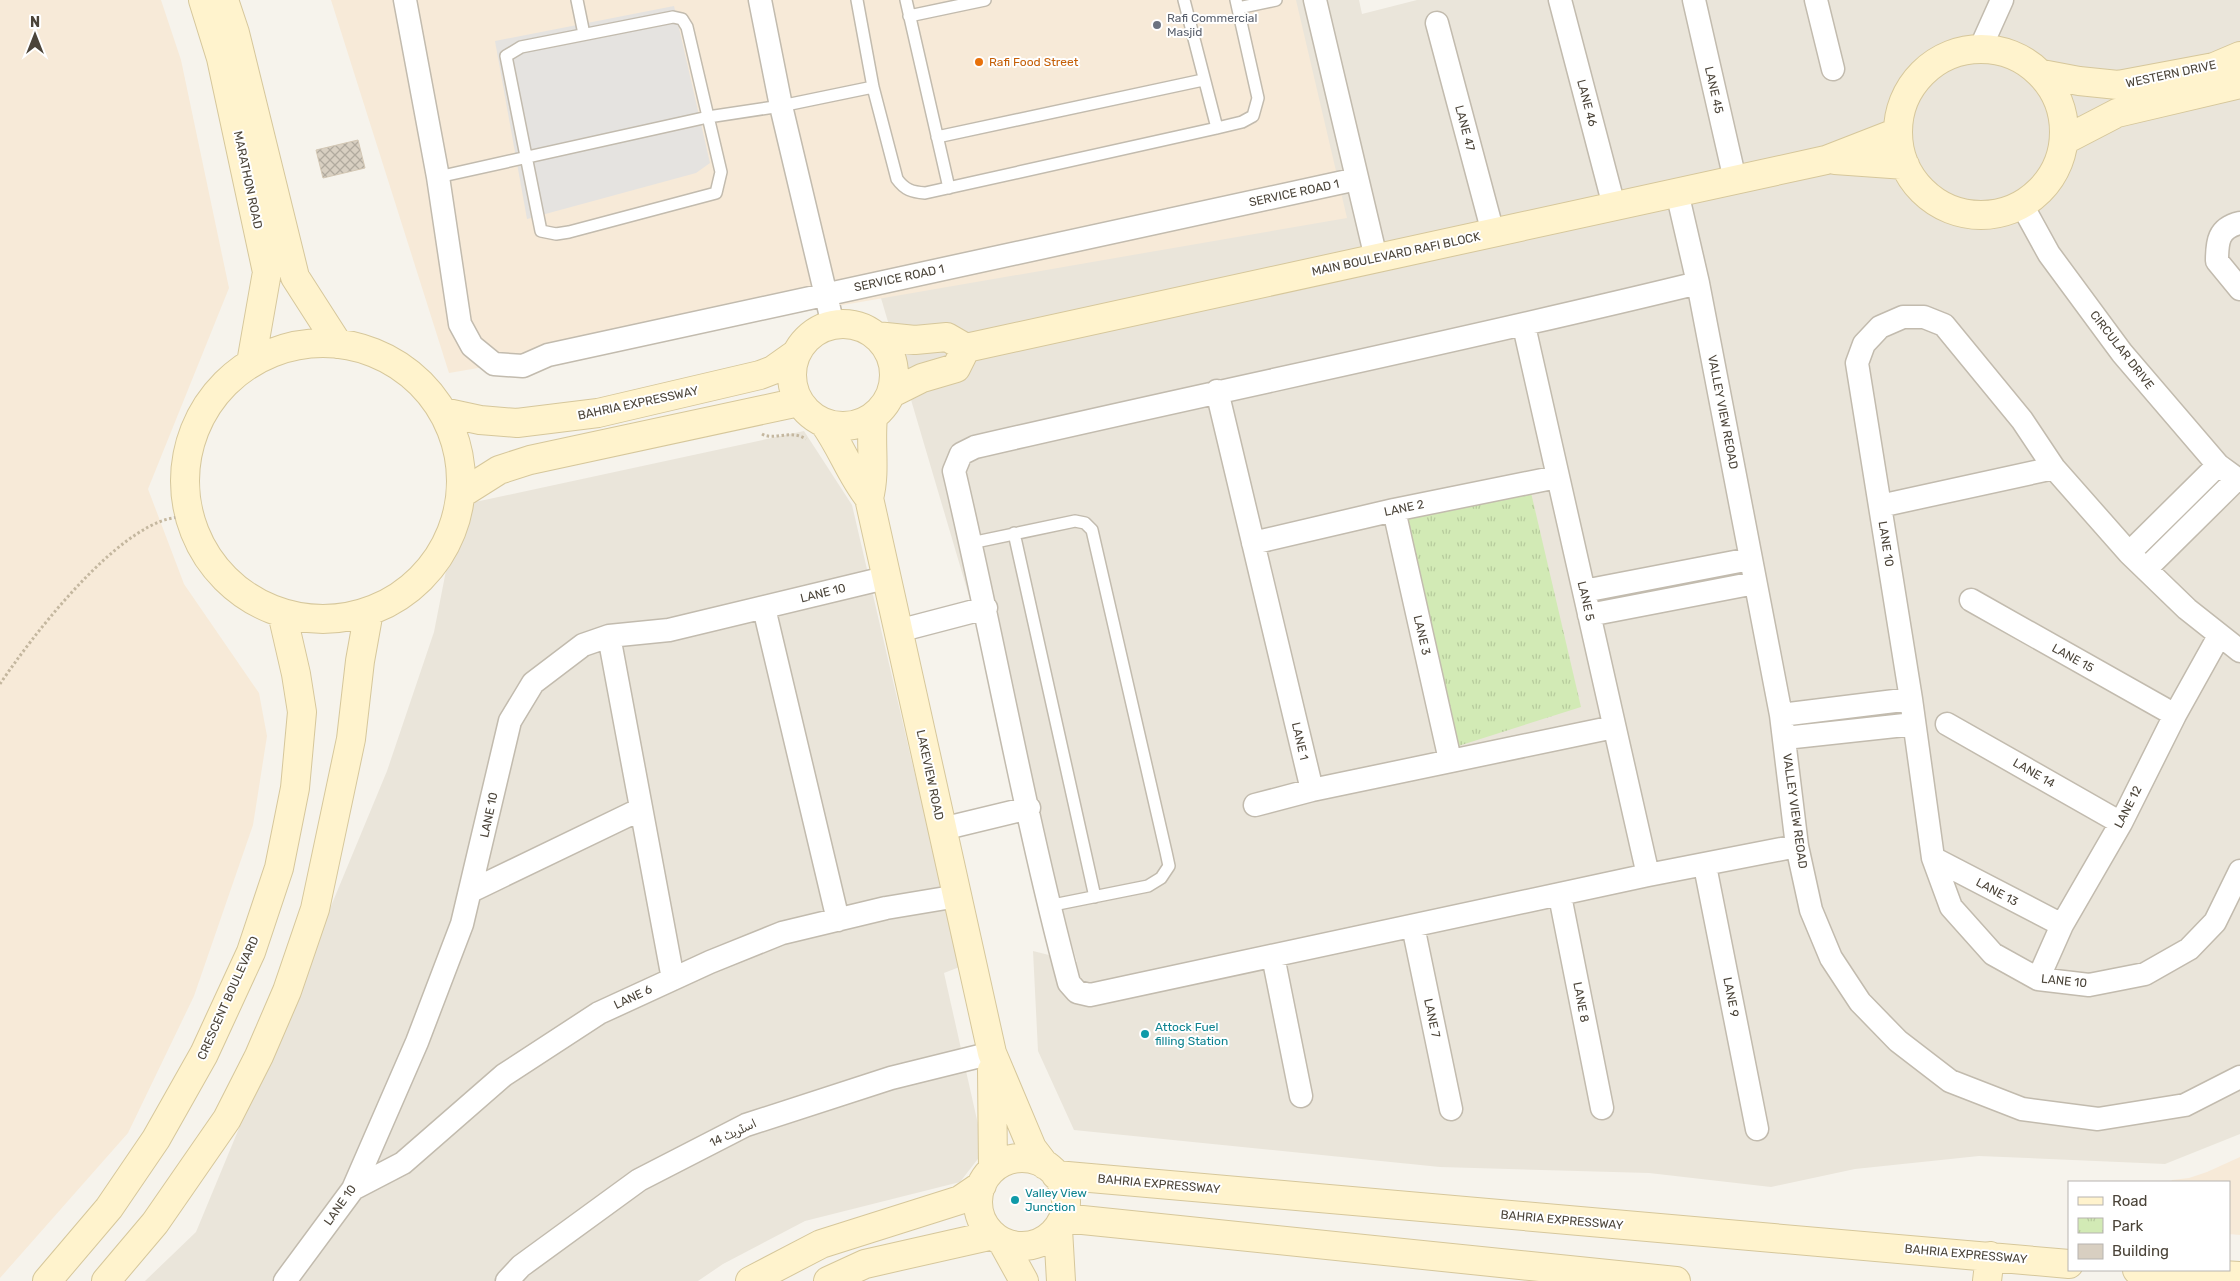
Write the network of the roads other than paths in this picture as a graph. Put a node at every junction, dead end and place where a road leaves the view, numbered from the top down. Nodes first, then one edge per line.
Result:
1 (203, 0) edge
2 (224, 0) edge
3 (405, 0) edge
4 (577, 0) edge
5 (760, 0) edge
6 (857, 0) edge
7 (906, 0) edge
8 (985, 0) edge
9 (1184, 0) edge
10 (1276, 0) edge
11 (1315, 0) edge
12 (1560, 0) edge
13 (1694, 0) edge
14 (1816, 0) edge
15 (2002, 0) edge
16 (1237, 4) edge
17 (909, 16) junction
18 (1437, 23) dead end
19 (584, 34) junction
20 (1980, 48) junction
21 (2240, 56) edge
22 (1833, 68) dead end
23 (2042, 74) junction
24 (1203, 80) junction
25 (2240, 84) edge
26 (873, 86) junction
27 (782, 106) junction
28 (708, 117) junction
29 (1217, 128) junction
30 (1898, 132) junction
31 (937, 138) junction
32 (2065, 140) junction
33 (526, 158) junction
34 (1826, 160) junction
35 (1905, 165) junction
36 (438, 177) junction
37 (1357, 179) junction
38 (1734, 180) junction
39 (949, 188) junction
40 (1677, 192) junction
41 (2022, 204) junction
42 (1614, 206) junction
43 (2240, 223) edge
44 (1493, 233) junction
45 (1376, 258) junction
46 (1698, 283) junction
47 (2240, 289) edge
48 (824, 294) junction
49 (833, 326) junction
50 (1524, 326) junction
51 (876, 336) junction
52 (338, 344) junction
53 (966, 348) junction
54 (797, 352) junction
55 (251, 363) junction
56 (1217, 391) junction
57 (892, 393) junction
58 (799, 402) junction
59 (443, 412) junction
60 (873, 417) junction
61 (824, 423) junction
62 (2218, 465) junction
63 (2054, 468) junction
64 (1557, 477) junction
65 (2239, 480) edge
66 (461, 494) junction
67 (869, 498) junction
68 (1880, 506) junction
69 (1394, 510) junction
70 (1014, 533) junction
71 (971, 543) junction
72 (1253, 543) junction
73 (2129, 553) junction
74 (1750, 558) junction
75 (2146, 569) junction
76 (885, 578) junction
77 (1755, 583) junction
78 (1584, 591) junction
79 (1971, 600) dead end
80 (764, 608) junction
81 (986, 608) junction
82 (369, 611) junction
83 (282, 613) junction
84 (1589, 615) junction
85 (898, 631) junction
86 (609, 636) junction
87 (2219, 636) junction
88 (2240, 651) edge
89 (1911, 699) junction
90 (1781, 714) junction
91 (2175, 715) junction
92 (1914, 724) junction
93 (1947, 724) dead end
94 (1614, 727) junction
95 (1785, 738) junction
96 (1450, 760) junction
97 (1312, 790) junction
98 (1255, 805) dead end
99 (1029, 808) junction
100 (641, 809) junction
101 (2120, 822) junction
102 (942, 829) junction
103 (1797, 846) junction
104 (1933, 858) junction
105 (1705, 866) junction
106 (2240, 871) edge
107 (1648, 875) junction
108 (471, 891) junction
109 (958, 896) junction
110 (1560, 896) junction
111 (1095, 897) junction
112 (1048, 906) junction
113 (838, 920) junction
114 (2062, 925) junction
115 (1413, 926) junction
116 (1273, 956) junction
117 (673, 979) junction
118 (2038, 979) junction
119 (992, 1053) junction
120 (2240, 1077) edge
121 (1301, 1096) dead end
122 (1602, 1108) dead end
123 (1451, 1110) dead end
124 (1757, 1129) dead end
125 (1051, 1170) junction
126 (987, 1177) junction
127 (353, 1189) junction
128 (1060, 1223) junction
129 (998, 1239) junction
130 (2068, 1264) edge
131 (1988, 1269) edge
132 (2154, 1271) edge
133 (2240, 1276) edge
134 (843, 1278) edge
135 (46, 1281) edge
136 (106, 1281) edge
137 (285, 1281) edge
138 (506, 1281) edge
139 (750, 1281) edge
140 (1024, 1281) edge
141 (1061, 1281) edge
142 (1676, 1281) edge

1 - 55 main road, MARATHON ROAD
2 - 52 main road, MARATHON ROAD
3 - 36 street
4 - 19 lane
5 - 27 street
6 - 26 lane
7 - 17 lane
8 - 17 lane
9 - 24 lane
10 - 16 lane
11 - 37 street, SERVICE ROAD 1
12 - 42 street, LANE 46
13 - 38 street, LANE 45
14 - 22 street
15 - 20 street
16 - 29 lane
17 - 31 lane
18 - 44 street, LANE 47
19 - 28 lane
19 - 33 lane
20 - 23 main road
20 - 30 main road
21 - 23 main road, WESTERN DRIVE
23 - 32 main road
24 - 29 lane
24 - 31 lane
25 - 32 main road, WESTERN DRIVE
26 - 27 lane
26 - 39 lane
27 - 28 lane
27 - 48 street
28 - 33 lane
28 - 33 lane
29 - 39 lane
30 - 34 main road
30 - 35 main road
31 - 39 lane
32 - 41 main road
33 - 36 lane
34 - 35 main road
34 - 38 main road, MAIN BOULEVARD RAFI BLOCK
35 - 41 main road
36 - 48 street, SERVICE ROAD 1
37 - 45 street, SERVICE ROAD 1
37 - 48 street, SERVICE ROAD 1
38 - 40 main road, MAIN BOULEVARD RAFI BLOCK
40 - 42 main road, MAIN BOULEVARD RAFI BLOCK
40 - 46 street, VALLEY VIEW REOAD
41 - 62 street, CIRCULAR DRIVE
42 - 44 main road, MAIN BOULEVARD RAFI BLOCK
43 - 47 street
44 - 45 main road, MAIN BOULEVARD RAFI BLOCK
45 - 53 main road, MAIN BOULEVARD RAFI BLOCK
46 - 50 street
46 - 74 street, VALLEY VIEW REOAD
48 - 49 street
49 - 51 main road
49 - 54 main road
50 - 56 street
50 - 64 street, LANE 5
51 - 53 main road
51 - 57 main road
52 - 55 main road
52 - 59 main road
53 - 57 main road
54 - 58 main road
54 - 59 main road, BAHRIA EXPRESSWAY
55 - 83 main road
56 - 71 street
56 - 72 street, LANE 1
57 - 60 main road
58 - 61 main road
58 - 66 main road
59 - 66 main road
60 - 61 main road
60 - 67 main road
61 - 67 main road
62 - 65 street, CIRCULAR DRIVE
62 - 73 street
63 - 68 street
63 - 68 street, LANE 10
63 - 73 street, LANE 10
64 - 69 street, LANE 2
64 - 78 street, LANE 5
65 - 75 street
66 - 82 main road
67 - 76 main road, LAKEVIEW ROAD
68 - 89 street, LANE 10
69 - 72 street, LANE 2
69 - 96 street, LANE 3
70 - 71 lane
70 - 111 lane
70 - 111 lane
71 - 81 street
72 - 97 street, LANE 1
73 - 75 street, LANE 10
74 - 77 street, VALLEY VIEW REOAD
74 - 78 street
75 - 87 street, LANE 10
76 - 80 street, LANE 10
76 - 85 main road, LAKEVIEW ROAD
77 - 84 street
77 - 90 street, VALLEY VIEW REOAD
78 - 84 street, LANE 5
79 - 91 street, LANE 15
80 - 86 street, LANE 10
80 - 113 street
81 - 85 street
81 - 99 street
82 - 83 main road
82 - 136 main road
83 - 135 main road, CRESCENT BOULEVARD
84 - 94 street, LANE 5
85 - 102 main road, LAKEVIEW ROAD
86 - 100 street
86 - 108 street, LANE 10
87 - 88 street, LANE 10
87 - 91 street, LANE 12
89 - 90 street
89 - 92 street, LANE 10
90 - 95 street, VALLEY VIEW REOAD
91 - 101 street, LANE 12
92 - 95 street
92 - 104 street, LANE 10
93 - 101 street, LANE 14
94 - 96 street
94 - 107 street, LANE 5
95 - 103 street, VALLEY VIEW REOAD
96 - 97 street
97 - 98 street
99 - 102 street
99 - 112 street
100 - 108 street
100 - 117 street
101 - 114 street, LANE 12
102 - 109 main road, LAKEVIEW ROAD
103 - 105 street
103 - 120 street, VALLEY VIEW REOAD
104 - 114 street, LANE 13
104 - 118 street, LANE 10
105 - 107 street
105 - 124 street, LANE 9
106 - 118 street, LANE 10
107 - 110 street
108 - 127 street, LANE 10
109 - 113 street, LANE 6
109 - 119 main road, LAKEVIEW ROAD
110 - 115 street
110 - 122 street, LANE 8
111 - 112 lane
112 - 116 street
113 - 117 street, LANE 6
114 - 118 street, LANE 12
115 - 116 street
115 - 123 street, LANE 7
116 - 121 street
117 - 127 street, LANE 6
119 - 125 main road
119 - 126 main road
119 - 138 street, اسٹریٹ 14
125 - 126 main road
125 - 128 main road
125 - 131 main road, BAHRIA EXPRESSWAY
126 - 129 main road
126 - 139 main road
127 - 137 street, LANE 10
128 - 129 main road
128 - 141 main road
128 - 142 main road
129 - 134 main road
129 - 140 main road
130 - 131 main road, BAHRIA EXPRESSWAY
132 - 133 main road

